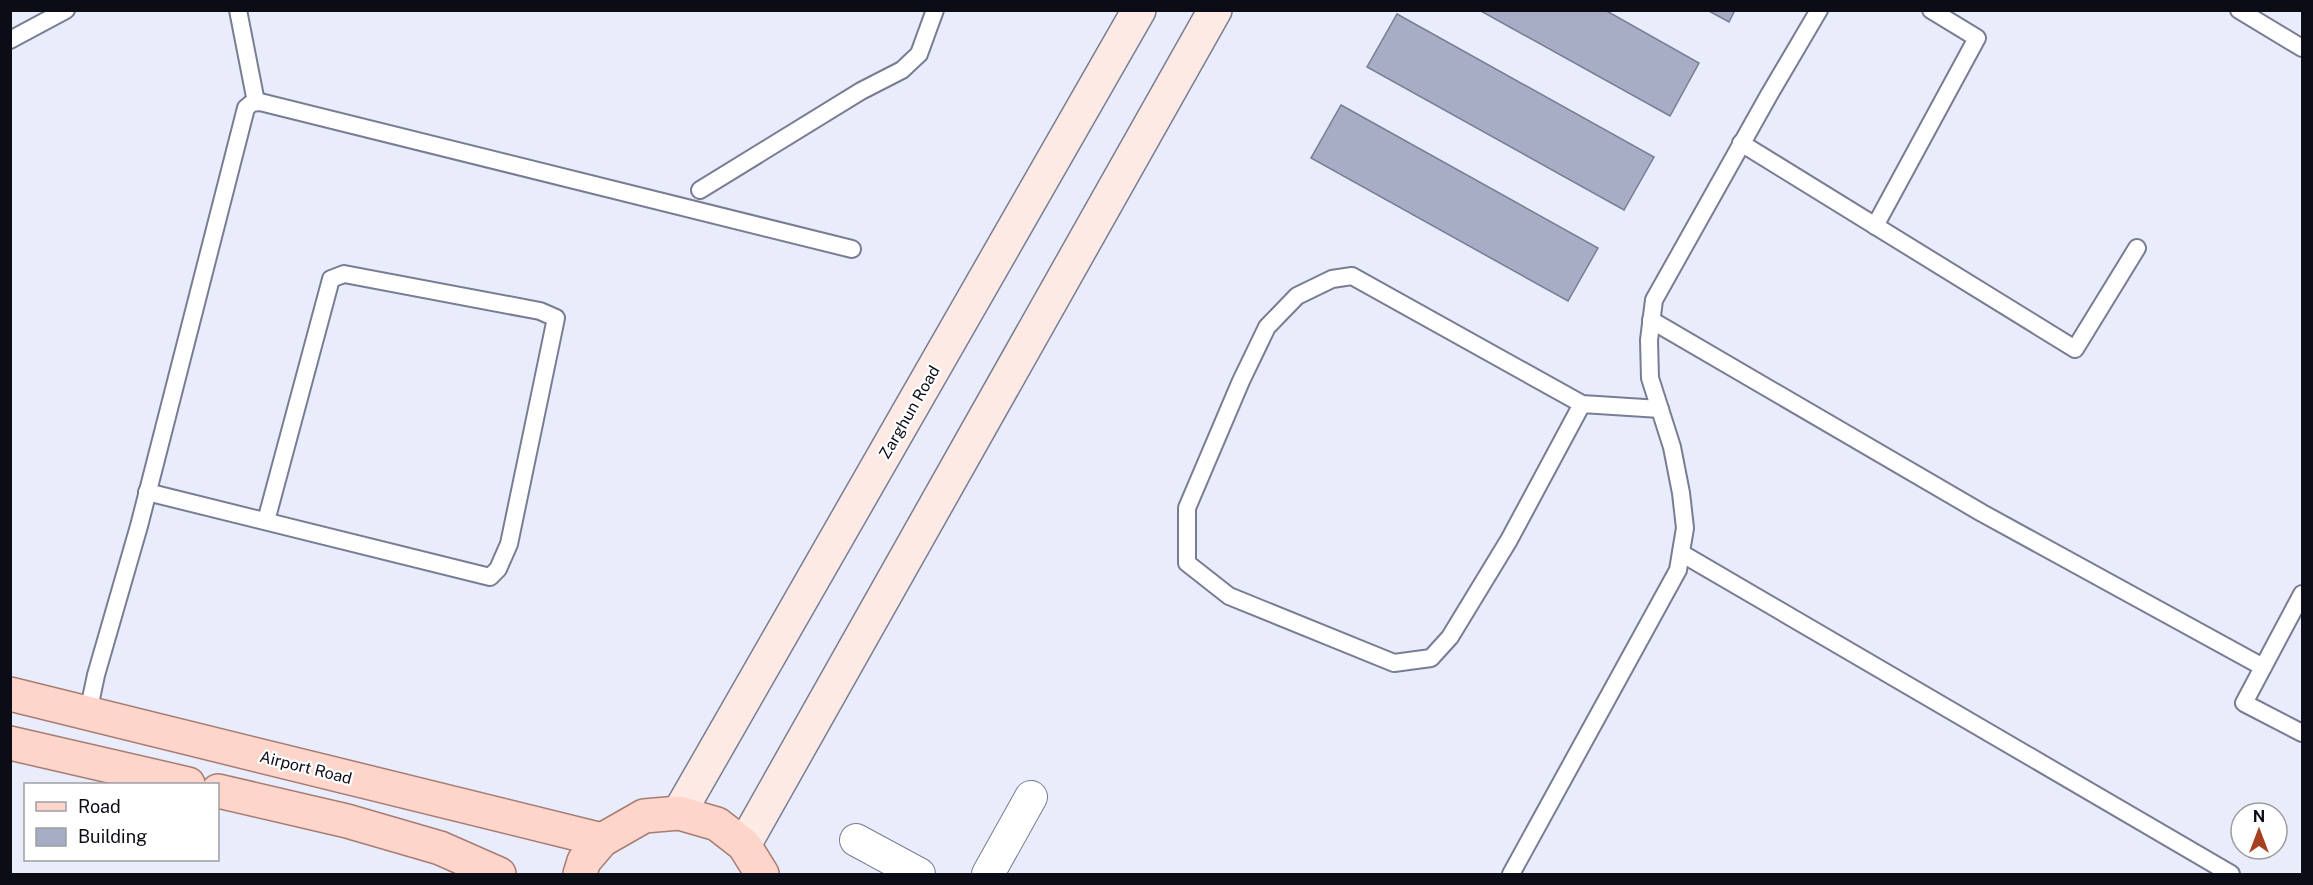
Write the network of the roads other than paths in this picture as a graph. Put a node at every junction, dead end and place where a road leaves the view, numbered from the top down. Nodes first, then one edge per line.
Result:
1 (66, 10) edge
2 (238, 10) edge
3 (935, 10) edge
4 (1139, 10) edge
5 (1215, 10) edge
6 (1819, 10) edge
7 (1931, 10) edge
8 (2240, 10) edge
9 (10, 40) edge
10 (2302, 48) edge
11 (256, 102) junction
12 (1742, 143) junction
13 (700, 190) dead end
14 (1875, 225) junction
15 (2137, 248) dead end
16 (852, 249) dead end
17 (1651, 320) junction
18 (1582, 404) junction
19 (1660, 409) junction
20 (147, 492) junction
21 (266, 521) junction
22 (1681, 553) junction
23 (2302, 594) edge
24 (2263, 667) junction
25 (10, 694) edge
26 (88, 713) junction
27 (2302, 733) edge
28 (10, 743) edge
29 (184, 783) edge
30 (219, 791) edge
31 (1031, 797) dead end
32 (679, 813) junction
33 (602, 840) junction
34 (856, 840) dead end
35 (744, 845) junction
36 (499, 874) edge
37 (580, 874) edge
38 (762, 874) edge
39 (919, 874) edge
40 (987, 874) edge
41 (1511, 874) edge
42 (2231, 874) edge

1 - 9 lane
2 - 11 lane
3 - 13 lane
4 - 32 street, Zarghun Road
5 - 35 street
6 - 12 lane
7 - 14 lane
8 - 10 lane
11 - 16 lane
11 - 20 lane
12 - 14 lane
12 - 17 lane
14 - 15 lane
17 - 19 lane
17 - 24 lane
18 - 18 lane
18 - 19 lane
19 - 22 lane
20 - 21 lane
20 - 26 lane
21 - 21 lane
22 - 41 lane
22 - 42 lane
23 - 24 lane
24 - 27 lane
25 - 26 main road, Airport Road
26 - 33 main road, Airport Road
28 - 29 main road
30 - 36 main road
31 - 40 street
32 - 33 main road
32 - 35 main road
33 - 37 main road
34 - 39 street
35 - 38 main road

